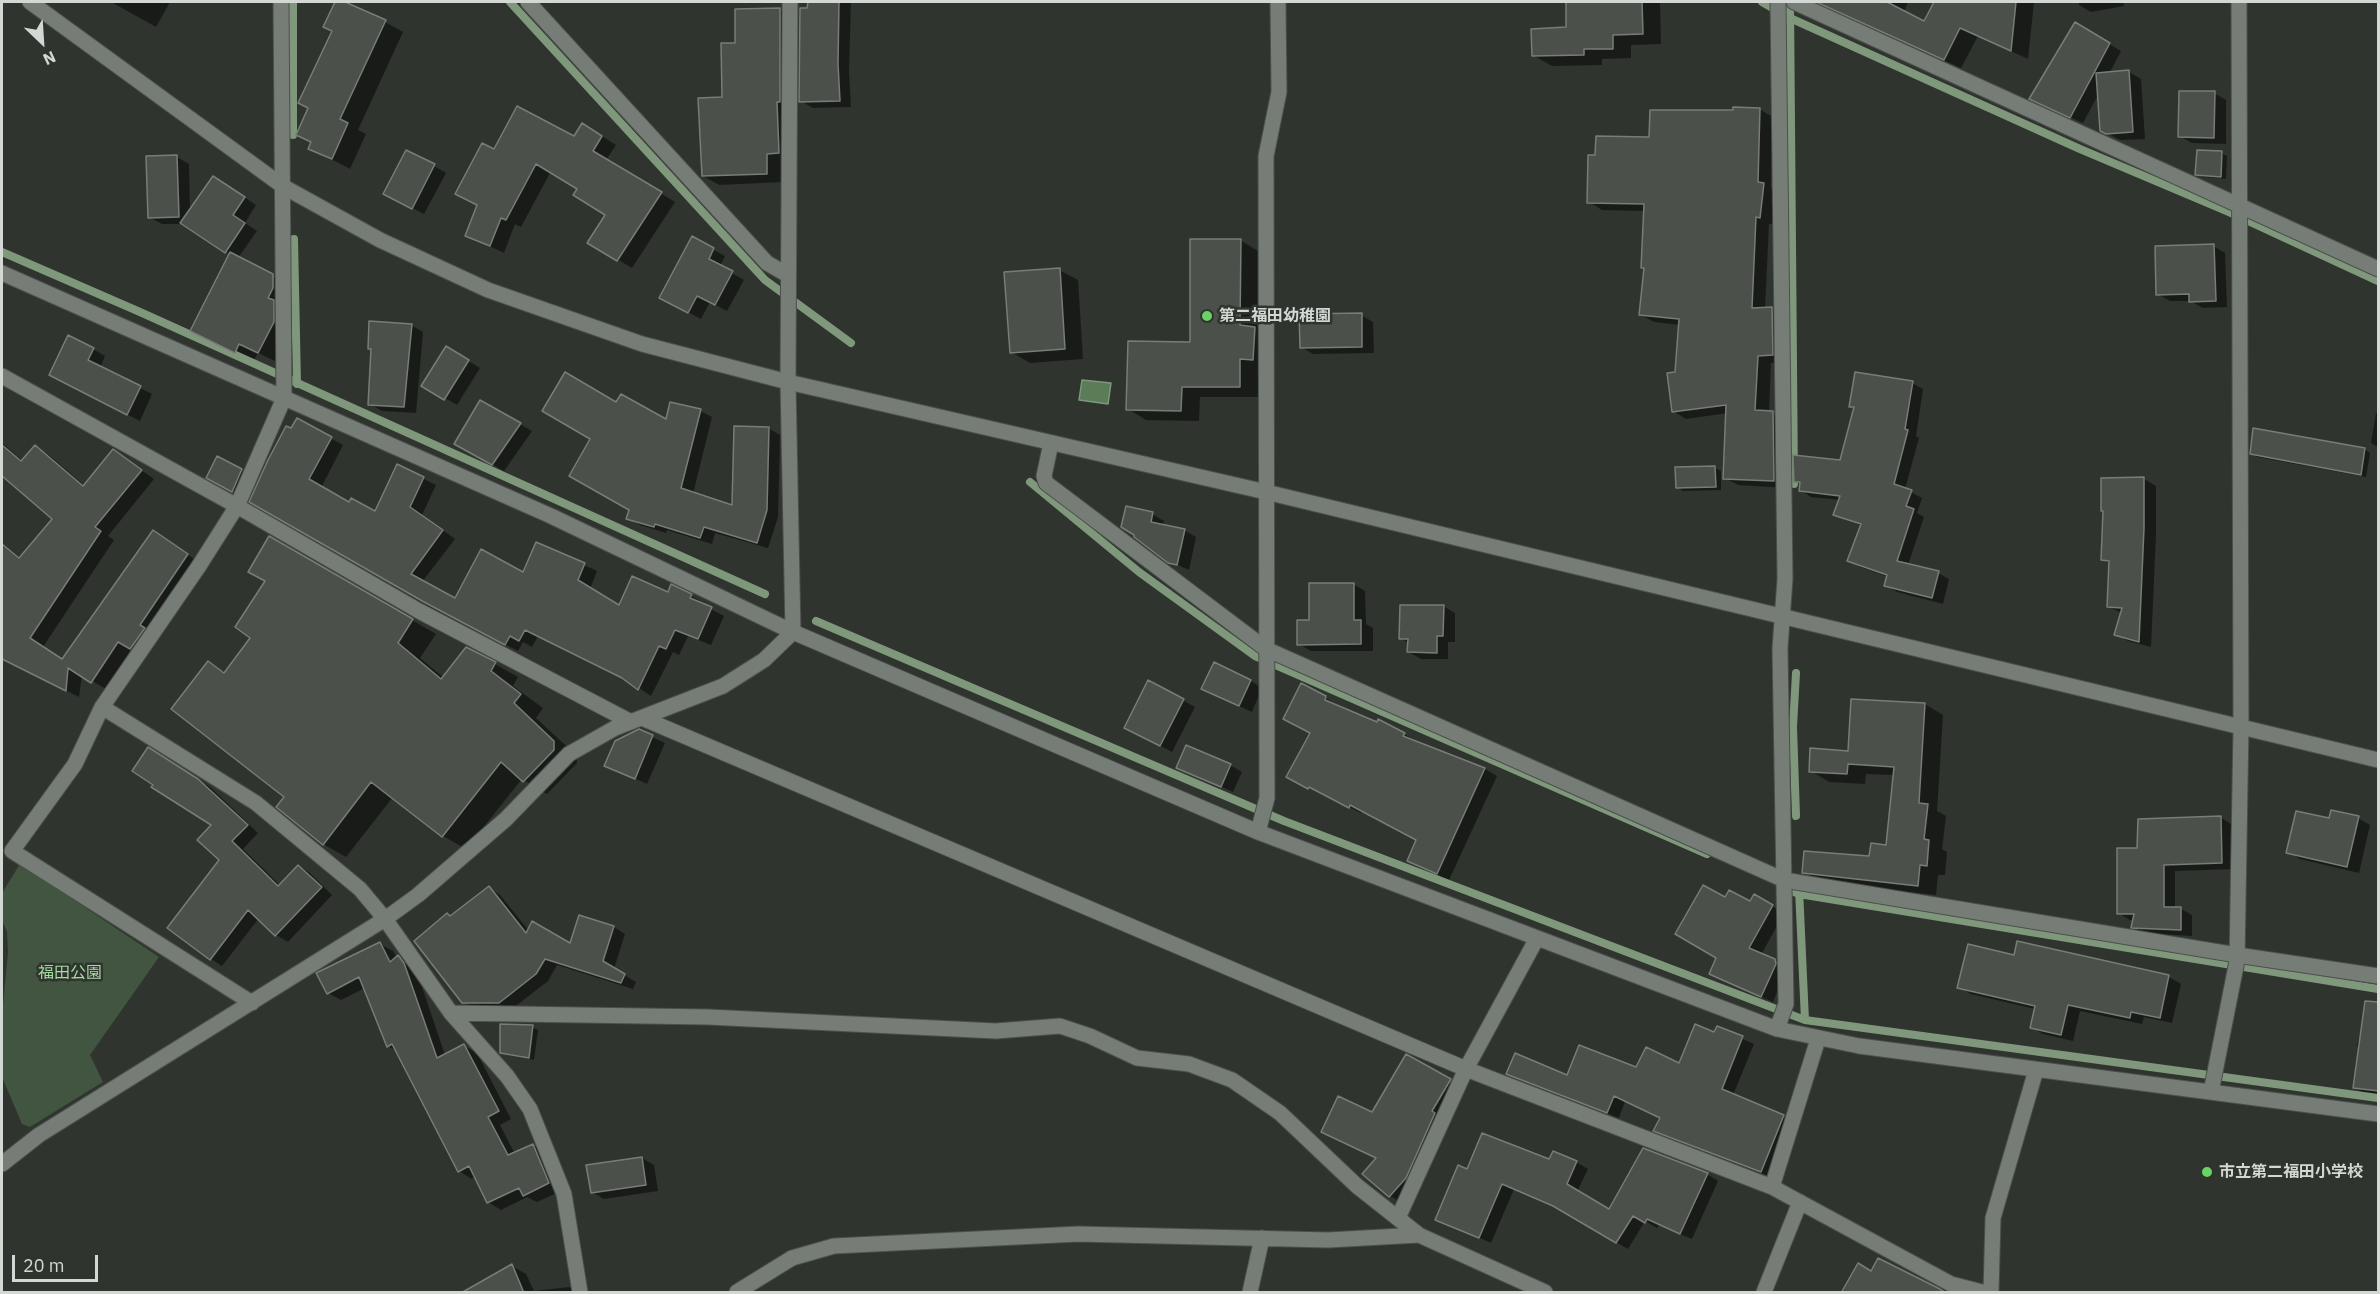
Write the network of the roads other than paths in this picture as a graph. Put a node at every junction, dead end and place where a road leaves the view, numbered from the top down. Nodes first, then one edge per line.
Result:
1 (30, 2) edge
2 (281, 2) edge
3 (528, 2) edge
4 (790, 2) edge
5 (1278, 2) edge
6 (1795, 2) edge
7 (2239, 2) edge
8 (1778, 7) edge
9 (284, 186) junction
10 (2240, 213) junction
11 (2379, 270) edge
12 (2, 273) edge
13 (788, 280) junction
14 (2, 376) edge
15 (788, 382) junction
16 (285, 385) junction
17 (1051, 443) junction
18 (1266, 492) junction
19 (237, 506) junction
20 (1783, 617) junction
21 (793, 632) junction
22 (1266, 656) junction
23 (102, 707) junction
24 (636, 720) junction
25 (2241, 727) junction
26 (2379, 760) edge
27 (1262, 821) junction
28 (1784, 887) junction
29 (385, 919) junction
30 (1536, 940) junction
31 (2236, 963) junction
32 (2379, 976) edge
33 (252, 1003) junction
34 (450, 1012) junction
35 (1782, 1017) junction
36 (1818, 1039) junction
37 (1466, 1069) junction
38 (2036, 1070) junction
39 (2213, 1081) junction
40 (2379, 1114) edge
41 (2, 1164) edge
42 (1772, 1187) junction
43 (1800, 1202) junction
44 (1398, 1218) junction
45 (1419, 1235) junction
46 (1262, 1238) junction
47 (580, 1293) edge
48 (736, 1293) edge
49 (1250, 1293) edge
50 (1545, 1293) edge
51 (1764, 1293) edge
52 (1982, 1293) edge
53 (1990, 1293) edge

1 - 9 street
2 - 9 street
3 - 13 street
4 - 13 street
5 - 18 street
6 - 10 street
7 - 10 street
8 - 20 street
9 - 15 street
9 - 16 street
10 - 11 street
10 - 25 street
12 - 16 street
13 - 15 street
14 - 19 street
15 - 17 street
15 - 21 street
16 - 19 street
16 - 21 street
17 - 18 street
17 - 22 street
18 - 20 street
18 - 22 street
19 - 23 street
19 - 24 street
20 - 25 street
20 - 28 street
21 - 24 street
21 - 27 street
22 - 27 street
22 - 28 street
23 - 29 street
23 - 33 street
24 - 29 street
24 - 37 street
25 - 26 street
25 - 31 street
27 - 30 street
28 - 31 street
28 - 35 street
29 - 33 street
29 - 34 street
30 - 35 street
30 - 37 street
31 - 32 street
31 - 39 street
33 - 41 street
34 - 44 street
34 - 47 street
35 - 36 street
36 - 38 street
36 - 42 street
37 - 42 street
37 - 44 street
38 - 39 street
38 - 53 street
39 - 40 street
42 - 43 street
43 - 51 street
43 - 52 street
44 - 45 street
45 - 46 street
45 - 50 street
46 - 48 street
46 - 49 street

